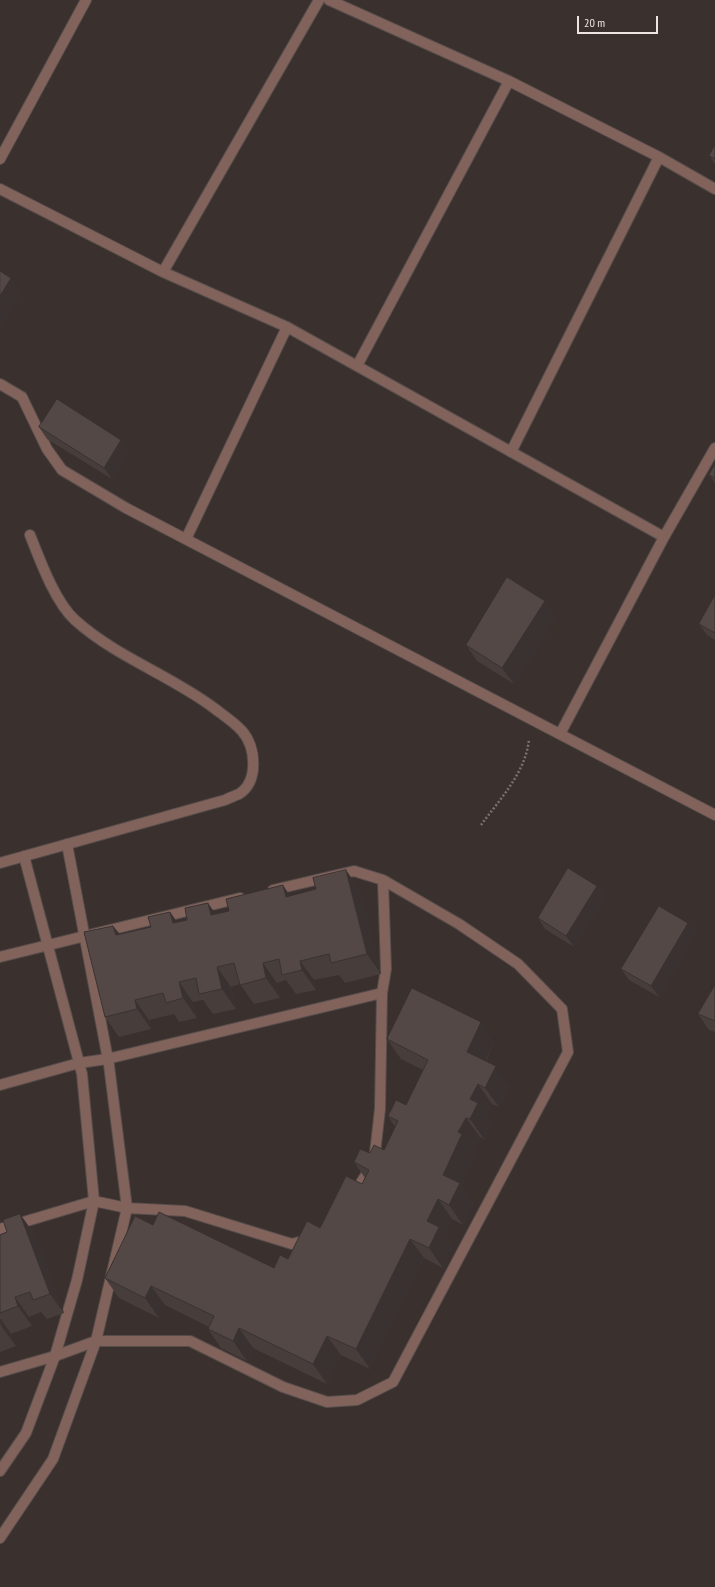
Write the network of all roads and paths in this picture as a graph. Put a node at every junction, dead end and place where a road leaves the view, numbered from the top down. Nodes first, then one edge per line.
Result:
1 (86, 0) edge
2 (319, 0) edge
3 (329, 0) edge
4 (509, 81) junction
5 (659, 157) junction
6 (0, 159) edge
7 (0, 189) edge
8 (715, 189) edge
9 (163, 272) junction
10 (287, 327) junction
11 (357, 366) junction
12 (0, 384) edge
13 (715, 448) edge
14 (511, 452) junction
15 (30, 535) dead end
16 (664, 537) junction
17 (186, 539) junction
18 (531, 720) junction
19 (560, 734) junction
20 (715, 815) edge
21 (481, 826) dead end
22 (67, 844) junction
23 (24, 856) junction
24 (0, 863) edge
25 (383, 880) junction
26 (262, 893) edge
27 (246, 897) edge
28 (86, 935) junction
29 (49, 945) junction
30 (0, 957) edge
31 (382, 993) junction
32 (107, 1059) junction
33 (79, 1063) junction
34 (0, 1085) edge
35 (94, 1201) junction
36 (349, 1202) edge
37 (127, 1208) junction
38 (0, 1229) edge
39 (319, 1235) edge
40 (96, 1341) junction
41 (56, 1356) junction
42 (0, 1372) edge
43 (0, 1471) edge
44 (0, 1538) edge

1 - 6 street
2 - 9 street
3 - 4 street
4 - 5 street
4 - 11 street
5 - 8 street
5 - 14 street
7 - 9 street
9 - 10 street
10 - 11 street
10 - 17 street
11 - 14 street
12 - 17 street
13 - 16 street
14 - 16 street
15 - 22 street
16 - 19 street
17 - 18 street
18 - 19 street
18 - 21 path
19 - 20 street
22 - 23 street
22 - 28 street
23 - 24 street
23 - 29 street
25 - 26 street
25 - 31 street
25 - 40 street
27 - 28 street
28 - 29 street
28 - 32 street
29 - 30 street
29 - 33 street
31 - 32 street
31 - 36 street
32 - 33 street
32 - 37 street
33 - 34 street
33 - 35 street
35 - 37 street
35 - 38 street
35 - 41 street
37 - 39 street
37 - 40 street
40 - 41 street
40 - 44 street
41 - 42 street
41 - 43 street

